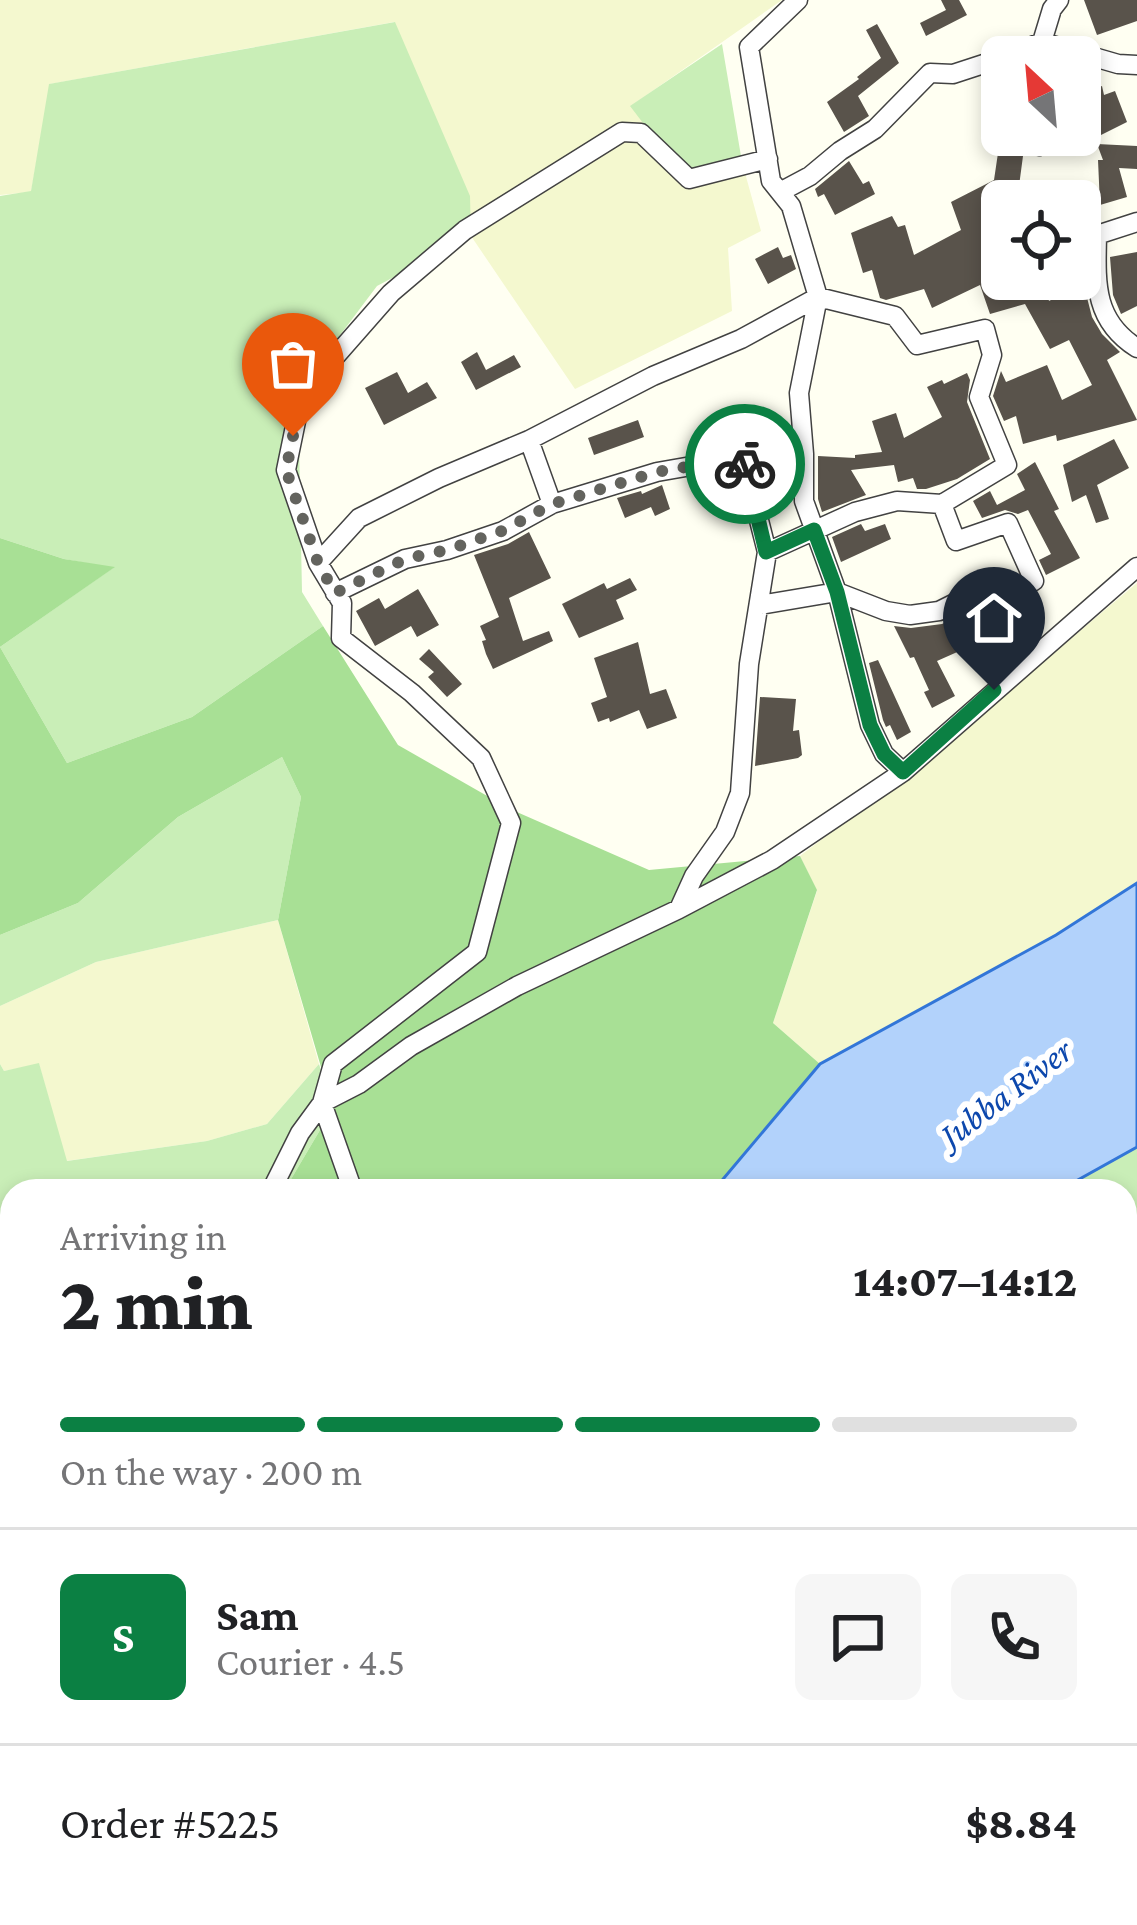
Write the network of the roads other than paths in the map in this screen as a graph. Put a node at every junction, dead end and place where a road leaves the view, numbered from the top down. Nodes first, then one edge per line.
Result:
1 (798, 0) edge
2 (1060, 0) edge
3 (1044, 36) edge
4 (1101, 59) edge
5 (981, 65) edge
6 (1137, 65) edge
7 (768, 159) junction
8 (780, 192) junction
9 (1137, 222) edge
10 (818, 297) junction
11 (1137, 348) edge
12 (530, 440) junction
13 (552, 504) junction
14 (943, 504) junction
15 (814, 530) junction
16 (766, 552) junction
17 (318, 563) junction
18 (1137, 567) edge
19 (837, 592) junction
20 (335, 593) junction
21 (988, 602) junction
22 (760, 605) junction
23 (1025, 663) junction
24 (903, 772) junction
25 (679, 909) junction
26 (322, 1103) junction
27 (277, 1179) edge
28 (349, 1179) edge

1 - 7 street
2 - 3 street
4 - 6 street
5 - 8 street
7 - 8 street
7 - 17 street
8 - 10 street
9 - 11 street
10 - 12 street
10 - 14 street
10 - 15 street
12 - 13 street
12 - 17 street
13 - 16 street
13 - 20 street
14 - 15 street
14 - 21 street
15 - 16 street
15 - 19 street
16 - 22 street
17 - 20 street
18 - 23 street
19 - 21 street
19 - 22 street
19 - 24 street
20 - 26 street
21 - 23 street
22 - 25 street
23 - 24 street
24 - 25 street
25 - 26 street
26 - 27 street
26 - 28 street

